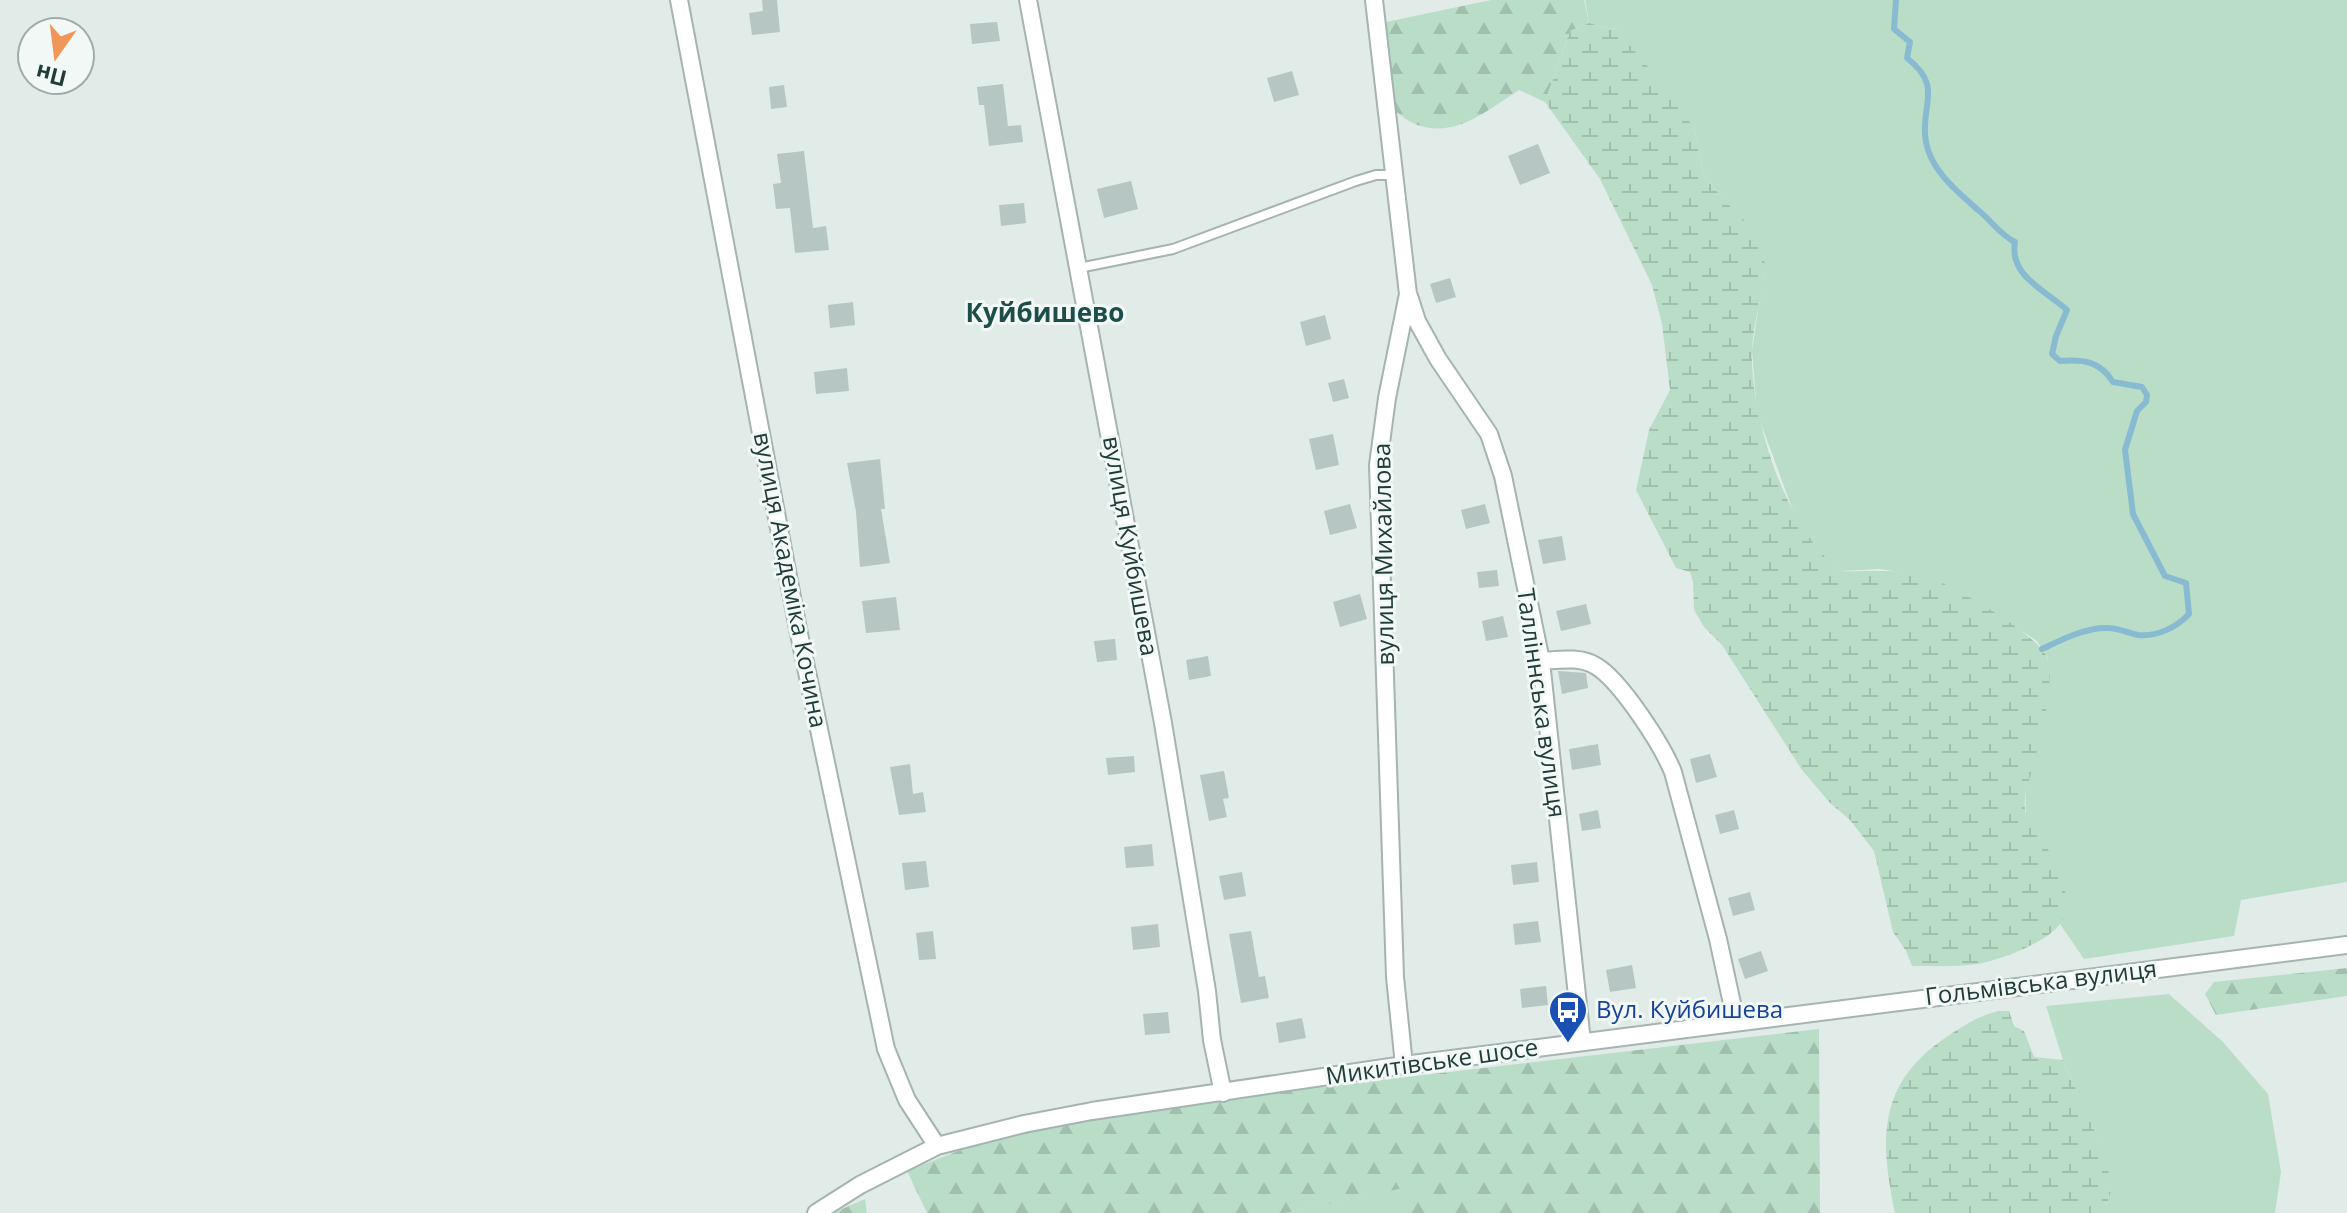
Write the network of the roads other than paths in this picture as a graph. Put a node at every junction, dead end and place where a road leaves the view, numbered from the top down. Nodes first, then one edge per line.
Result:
1 (679, 0) edge
2 (1028, 0) edge
3 (1374, 0) edge
4 (1393, 175) junction
5 (1078, 268) junction
6 (1408, 294) junction
7 (1541, 661) junction
8 (2347, 945) edge
9 (1736, 1022) junction
10 (1582, 1042) junction
11 (1404, 1065) junction
12 (1223, 1093) junction
13 (937, 1146) junction
14 (816, 1213) edge

1 - 13 street, вулиця Академіка Кочина
2 - 5 street, вулиця Куйбишева
3 - 4 street, вулиця Михайлова
4 - 5 lane
4 - 6 street, вулиця Михайлова
5 - 12 street, вулиця Куйбишева
6 - 7 street, Талліннська вулиця
6 - 11 street, вулиця Михайлова
7 - 9 street
7 - 10 street, Талліннська вулиця
8 - 9 street, Гольмівська вулиця
9 - 10 street, Микитівське шосе
10 - 11 street, Микитівське шосе
11 - 12 street, Микитівське шосе
12 - 13 street, Микитівське шосе
13 - 14 street, Микитівське шосе

